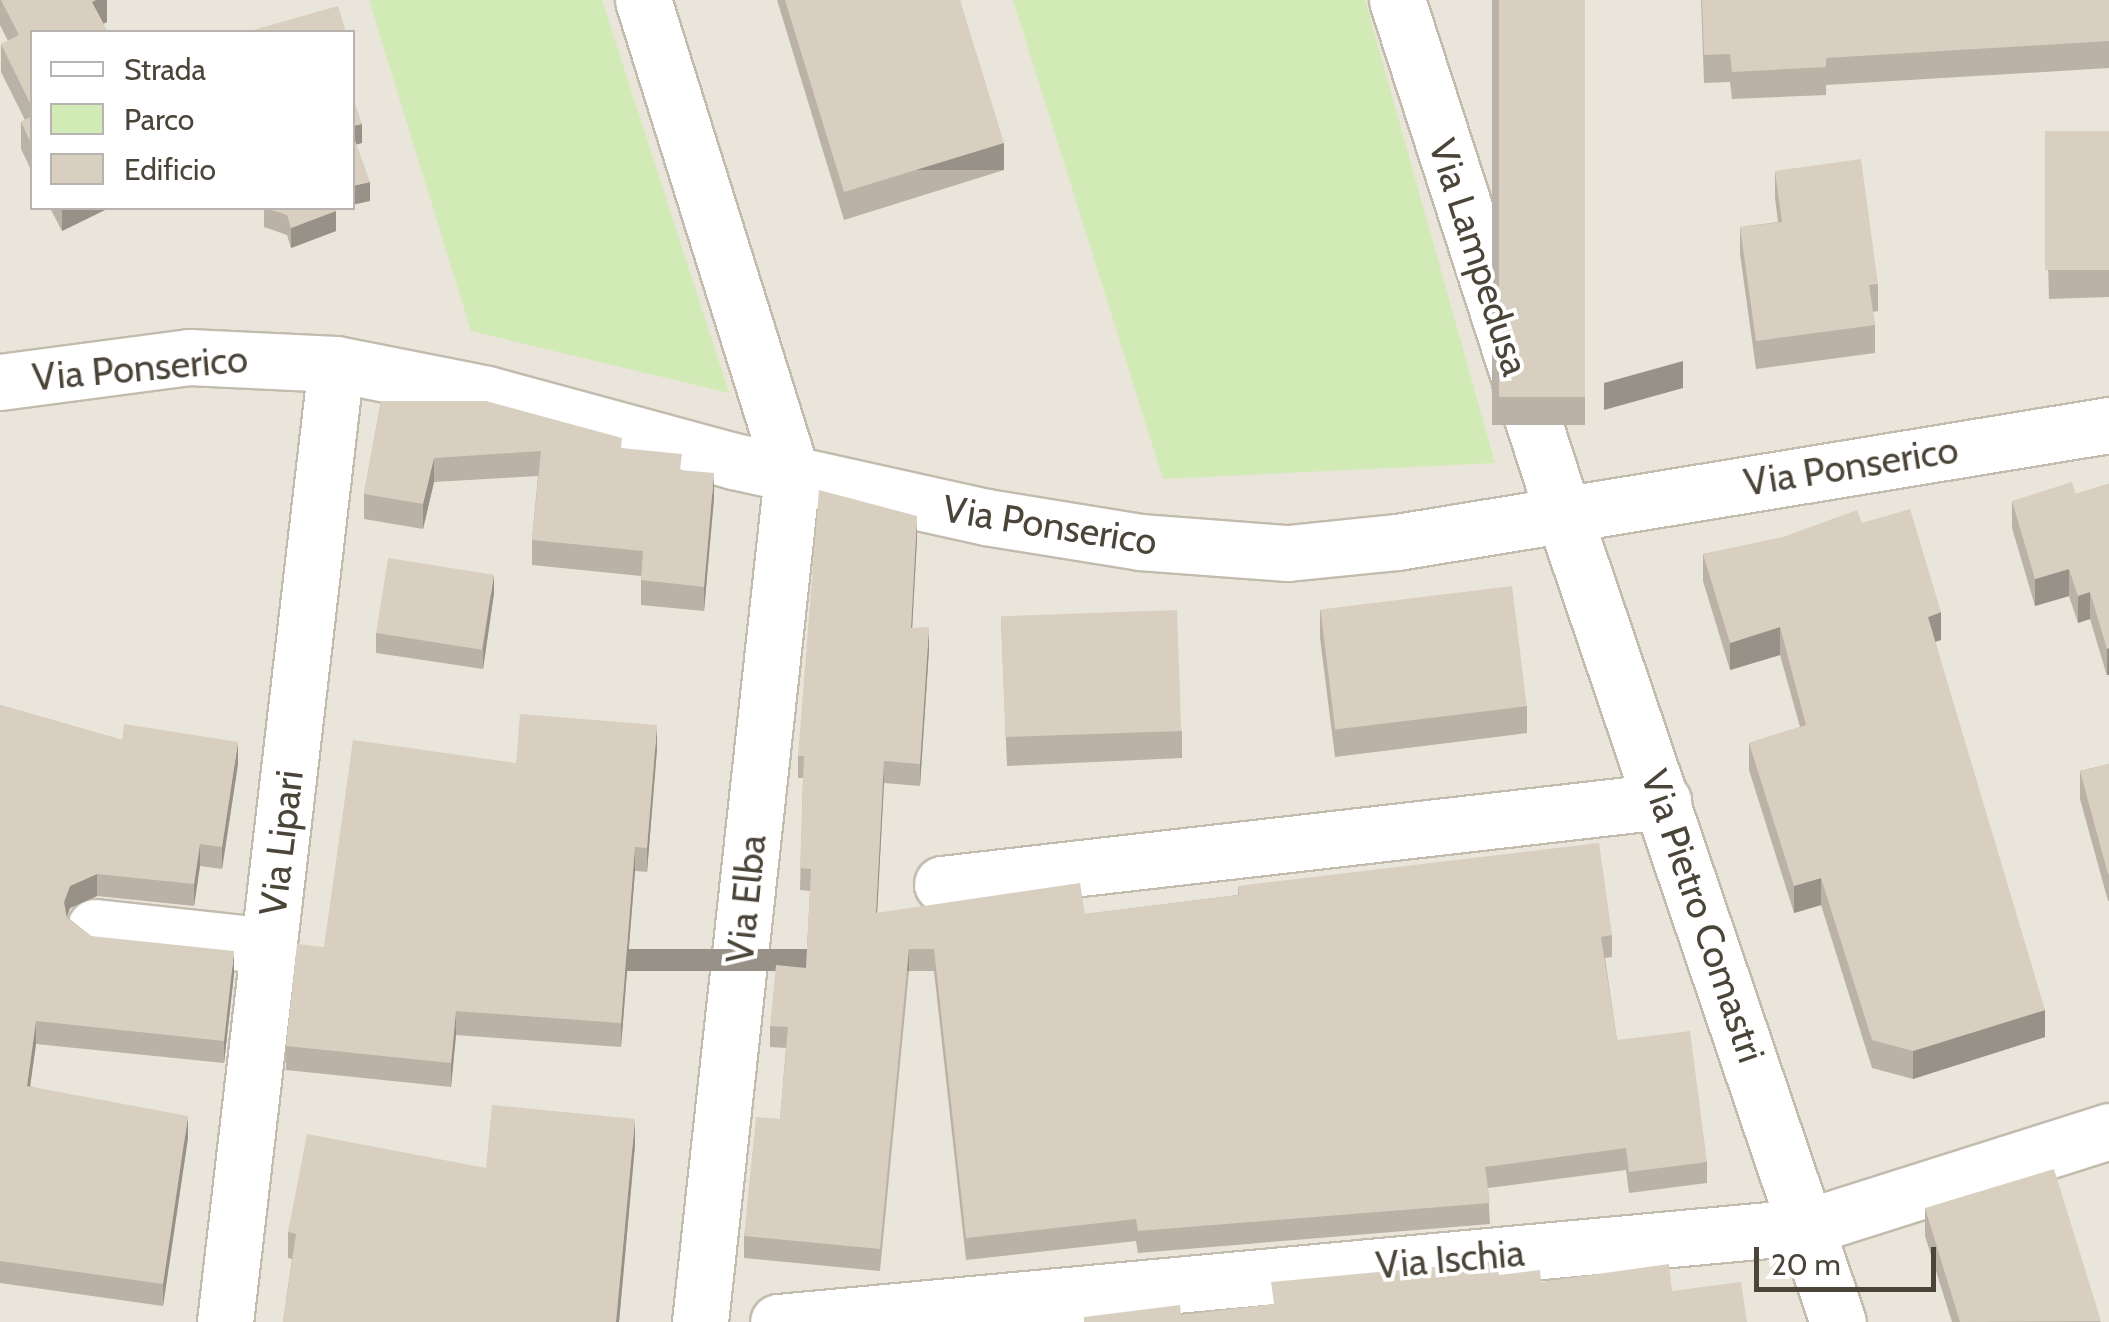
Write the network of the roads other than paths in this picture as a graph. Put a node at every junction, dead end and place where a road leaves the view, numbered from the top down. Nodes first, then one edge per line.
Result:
1 (643, 0) edge
2 (1398, 0) edge
3 (336, 364) junction
4 (0, 382) edge
5 (2109, 424) edge
6 (792, 476) junction
7 (1562, 513) junction
8 (1662, 801) junction
9 (942, 884) dead end
10 (95, 926) dead end
11 (269, 946) junction
12 (2109, 1131) edge
13 (1810, 1226) junction
14 (225, 1322) edge
15 (700, 1322) edge
16 (778, 1322) edge
17 (1838, 1322) edge

1 - 6 street
2 - 7 street, Via Lampedusa
3 - 4 street, Via Ponserico
3 - 6 street, Via Ponserico
3 - 11 street, Via Lipari
5 - 7 street, Via Ponserico
6 - 7 street, Via Ponserico
6 - 15 street, Via Elba
7 - 8 street, Via Pietro Comastri
8 - 9 street
8 - 13 street, Via Pietro Comastri
10 - 11 street
11 - 14 street, Via Lipari
12 - 13 street, Via Ischia
13 - 16 street, Via Ischia
13 - 17 street, Via Pietro Comastri

